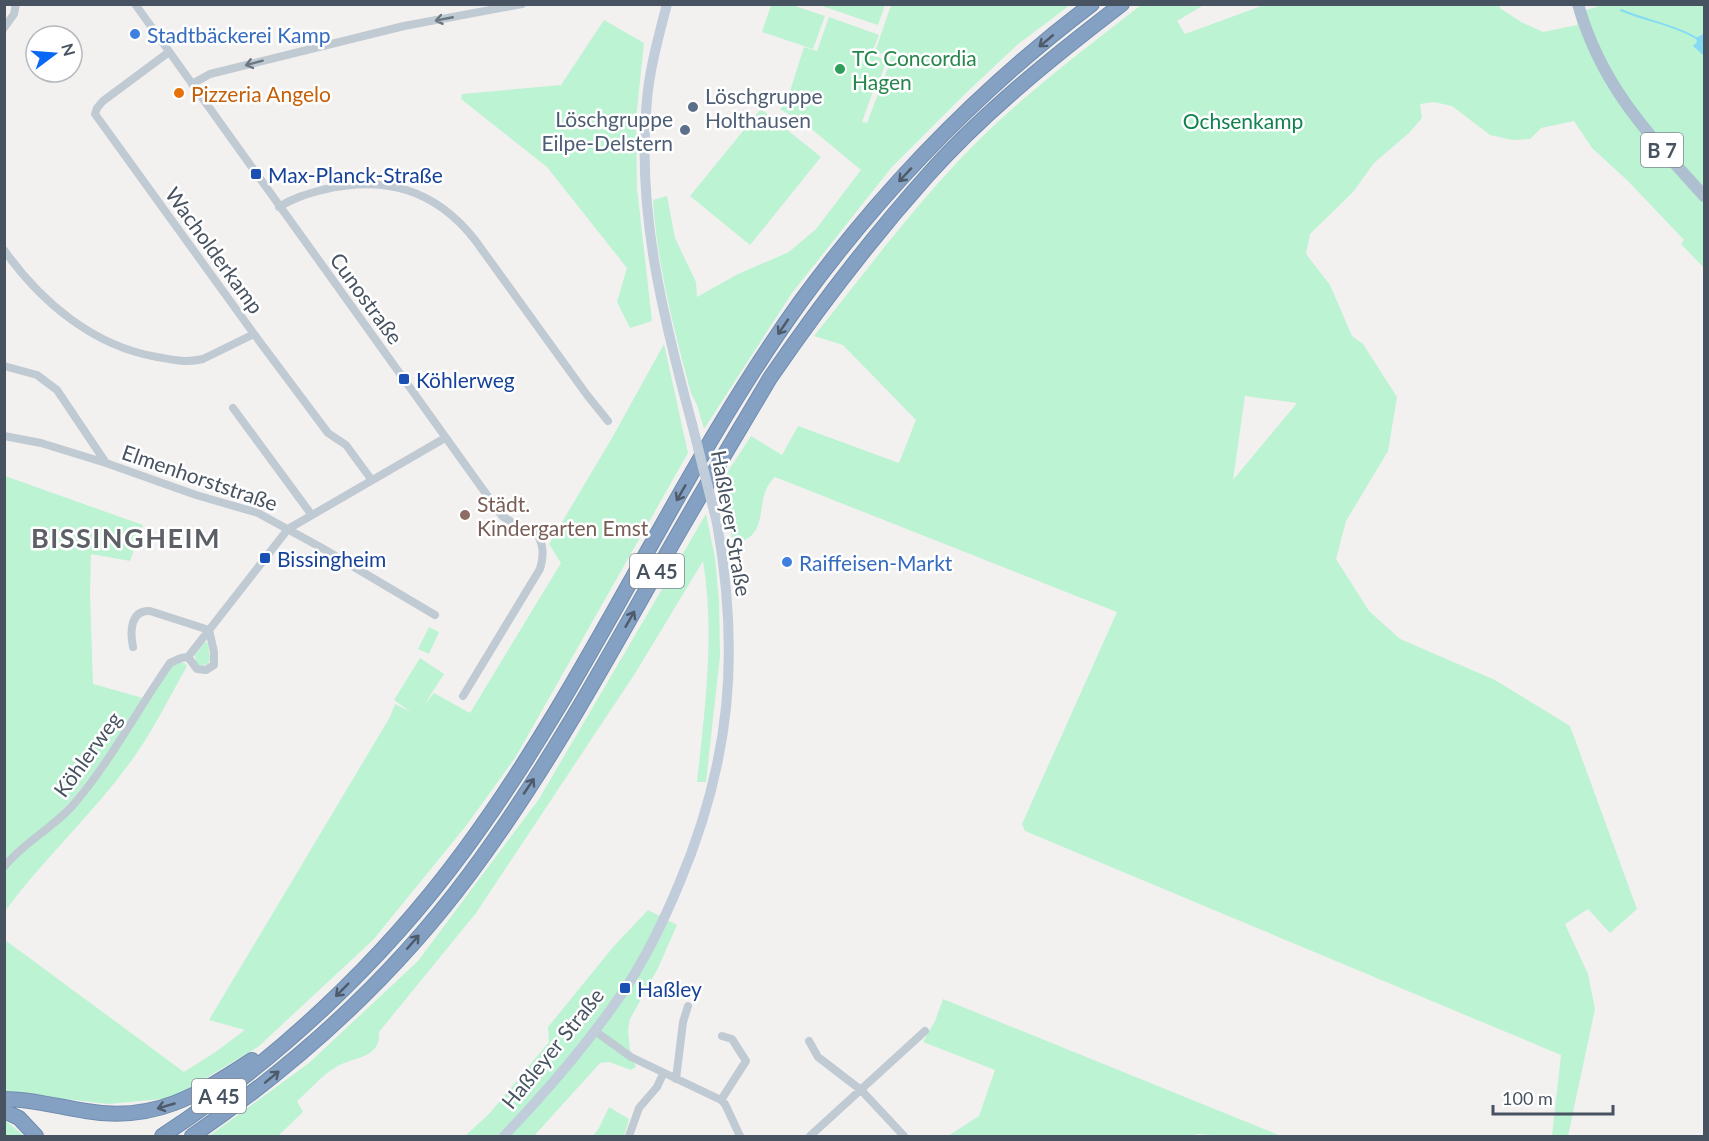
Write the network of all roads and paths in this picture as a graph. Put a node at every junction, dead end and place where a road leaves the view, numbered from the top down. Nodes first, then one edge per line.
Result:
1 (16, 4) edge
2 (135, 4) edge
3 (522, 4) edge
4 (667, 4) edge
5 (1092, 4) edge
6 (1122, 4) edge
7 (1578, 4) edge
8 (4, 28) edge
9 (169, 52) junction
10 (192, 84) junction
11 (1704, 196) edge
12 (279, 207) junction
13 (4, 250) edge
14 (254, 333) junction
15 (4, 366) edge
16 (233, 408) dead end
17 (608, 421) dead end
18 (4, 436) edge
19 (445, 438) junction
20 (106, 463) junction
21 (371, 479) junction
22 (311, 514) junction
23 (288, 529) junction
24 (435, 615) dead end
25 (209, 630) junction
26 (132, 647) dead end
27 (188, 657) junction
28 (463, 696) dead end
29 (4, 867) edge
30 (688, 1006) dead end
31 (595, 1030) junction
32 (925, 1031) dead end
33 (722, 1036) dead end
34 (809, 1041) dead end
35 (274, 1053) junction
36 (663, 1074) junction
37 (676, 1079) junction
38 (861, 1090) junction
39 (4, 1099) edge
40 (721, 1100) junction
41 (4, 1111) edge
42 (36, 1137) edge
43 (162, 1137) edge
44 (192, 1137) edge
45 (504, 1137) edge
46 (629, 1137) edge
47 (740, 1137) edge
48 (810, 1137) edge
49 (904, 1137) edge

1 - 8 street
2 - 9 street, Cunostraße
3 -> 10 street
4 - 31 main road, Haßleyer Straße, bridge
5 -> 35 highway, A 45
44 -> 6 highway, A 45
7 - 11 main road, B 7
9 - 10 street, Cunostraße
9 - 14 street, Wacholderkamp
10 - 12 street, Cunostraße
12 - 17 street
12 - 19 street, Cunostraße
13 - 14 street
14 - 21 street, Wacholderkamp
15 - 20 street
16 - 22 street
18 - 20 street, Elmenhorststraße
19 - 21 street, Köhlerweg
19 - 28 street, Cunostraße
20 - 23 street, Elmenhorststraße
21 - 22 street, Köhlerweg
22 - 23 street, Köhlerweg
23 - 24 street, Elmenhorststraße
23 - 25 street, Köhlerweg
25 - 26 street
25 - 27 street, Köhlerweg
25 - 27 street
27 - 29 street, Köhlerweg
30 - 37 street
31 - 36 street
31 - 45 main road, Haßleyer Straße
32 - 38 street
33 - 40 street
34 - 38 street
35 -> 39 highway
35 - 43 highway, A 45
36 - 37 street
36 - 46 street
37 - 40 street
38 - 48 street
38 - 49 street
40 - 47 street
41 - 42 highway

